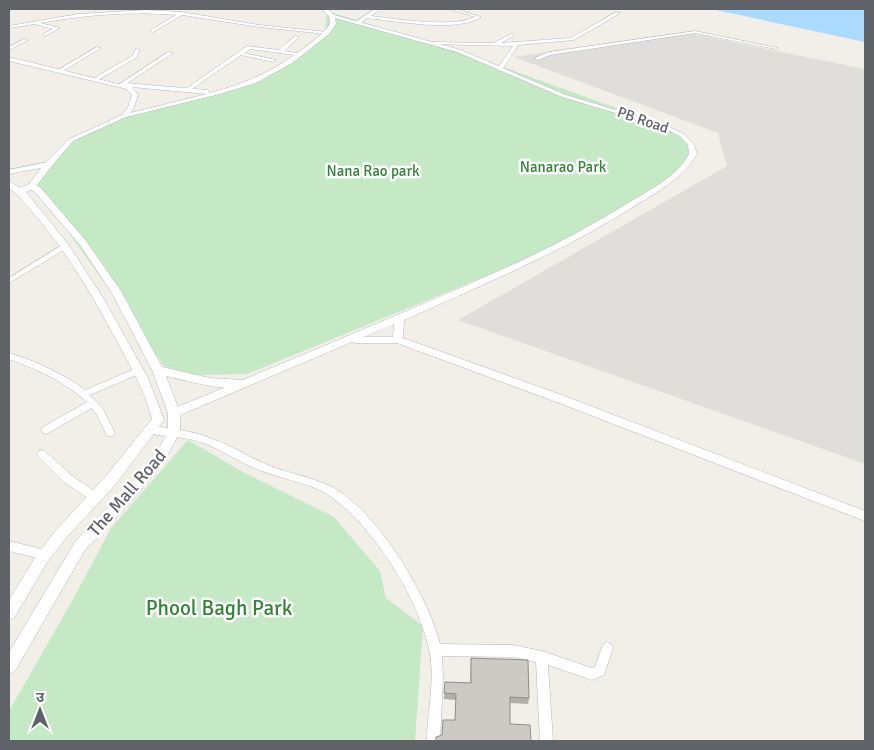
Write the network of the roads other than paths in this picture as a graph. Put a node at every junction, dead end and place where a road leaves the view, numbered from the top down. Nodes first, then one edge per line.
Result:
1 (325, 9) edge
2 (378, 9) edge
3 (451, 9) edge
4 (74, 11) edge
5 (182, 13) junction
6 (618, 13) dead end
7 (332, 16) junction
8 (366, 17) junction
9 (357, 22) junction
10 (27, 23) junction
11 (333, 24) junction
12 (10, 26) edge
13 (153, 30) dead end
14 (326, 33) junction
15 (45, 35) dead end
16 (511, 35) dead end
17 (297, 37) dead end
18 (26, 40) dead end
19 (431, 43) junction
20 (516, 45) junction
21 (494, 46) junction
22 (99, 48) dead end
23 (776, 48) dead end
24 (9, 49) edge
25 (138, 50) dead end
26 (281, 51) junction
27 (170, 53) dead end
28 (239, 53) junction
29 (300, 55) junction
30 (538, 58) dead end
31 (9, 59) edge
32 (273, 60) dead end
33 (500, 69) junction
34 (60, 70) junction
35 (96, 79) junction
36 (121, 85) junction
37 (187, 90) junction
38 (217, 93) junction
39 (124, 116) junction
40 (48, 164) junction
41 (10, 172) edge
42 (9, 184) edge
43 (28, 190) junction
44 (65, 247) junction
45 (9, 281) edge
46 (399, 318) junction
47 (398, 340) junction
48 (346, 341) junction
49 (9, 356) edge
50 (158, 370) junction
51 (138, 371) junction
52 (242, 384) junction
53 (83, 394) junction
54 (93, 403) junction
55 (174, 413) junction
56 (155, 425) junction
57 (46, 430) dead end
58 (174, 432) junction
59 (110, 433) dead end
60 (42, 454) dead end
61 (95, 497) junction
62 (865, 516) edge
63 (9, 546) edge
64 (45, 555) junction
65 (9, 614) edge
66 (607, 648) dead end
67 (435, 650) junction
68 (542, 657) junction
69 (9, 666) edge
70 (433, 741) edge
71 (546, 741) edge

1 - 7 street
2 - 8 street
3 - 8 street
4 - 5 street
4 - 10 street
5 - 13 street
5 - 14 street
6 - 20 street
7 - 9 street, PB Road
7 - 11 street
8 - 9 street
9 - 11 street
9 - 19 street, PB Road
10 - 12 street
10 - 15 street
11 - 14 street
14 - 29 street
16 - 21 street
17 - 26 street
18 - 24 street
19 - 21 street
19 - 33 street, PB Road
20 - 21 street
20 - 33 street
22 - 34 street
23 - 30 street
25 - 35 street
26 - 28 street
26 - 29 street
27 - 36 street
28 - 32 street
28 - 37 street
29 - 38 street
31 - 34 street
33 - 46 street, PB Road
34 - 35 street
35 - 36 street
36 - 37 street
36 - 39 street
37 - 38 street
38 - 39 street
39 - 40 street
40 - 41 main road
40 - 43 street
41 - 43 main road, The Mall Road
42 - 43 main road, The Mall Road
43 - 44 main road, The Mall Road
43 - 50 main road, The Mall Road
44 - 45 street
44 - 51 main road, The Mall Road
46 - 47 street
46 - 48 street, PB Road
47 - 48 street
47 - 62 street
48 - 52 street, PB Road
49 - 53 street
50 - 52 main road
50 - 55 main road, The Mall Road
51 - 53 street
51 - 56 main road, The Mall Road
52 - 55 street, PB Road
53 - 54 street
54 - 57 street
54 - 59 street
55 - 56 main road
55 - 58 main road, The Mall Road
56 - 58 street
56 - 61 main road, The Mall Road
58 - 67 street
58 - 69 main road, The Mall Road
60 - 61 street
61 - 64 main road, The Mall Road
63 - 64 street
64 - 65 main road, The Mall Road
66 - 68 street
67 - 68 street
67 - 70 street
68 - 71 street

